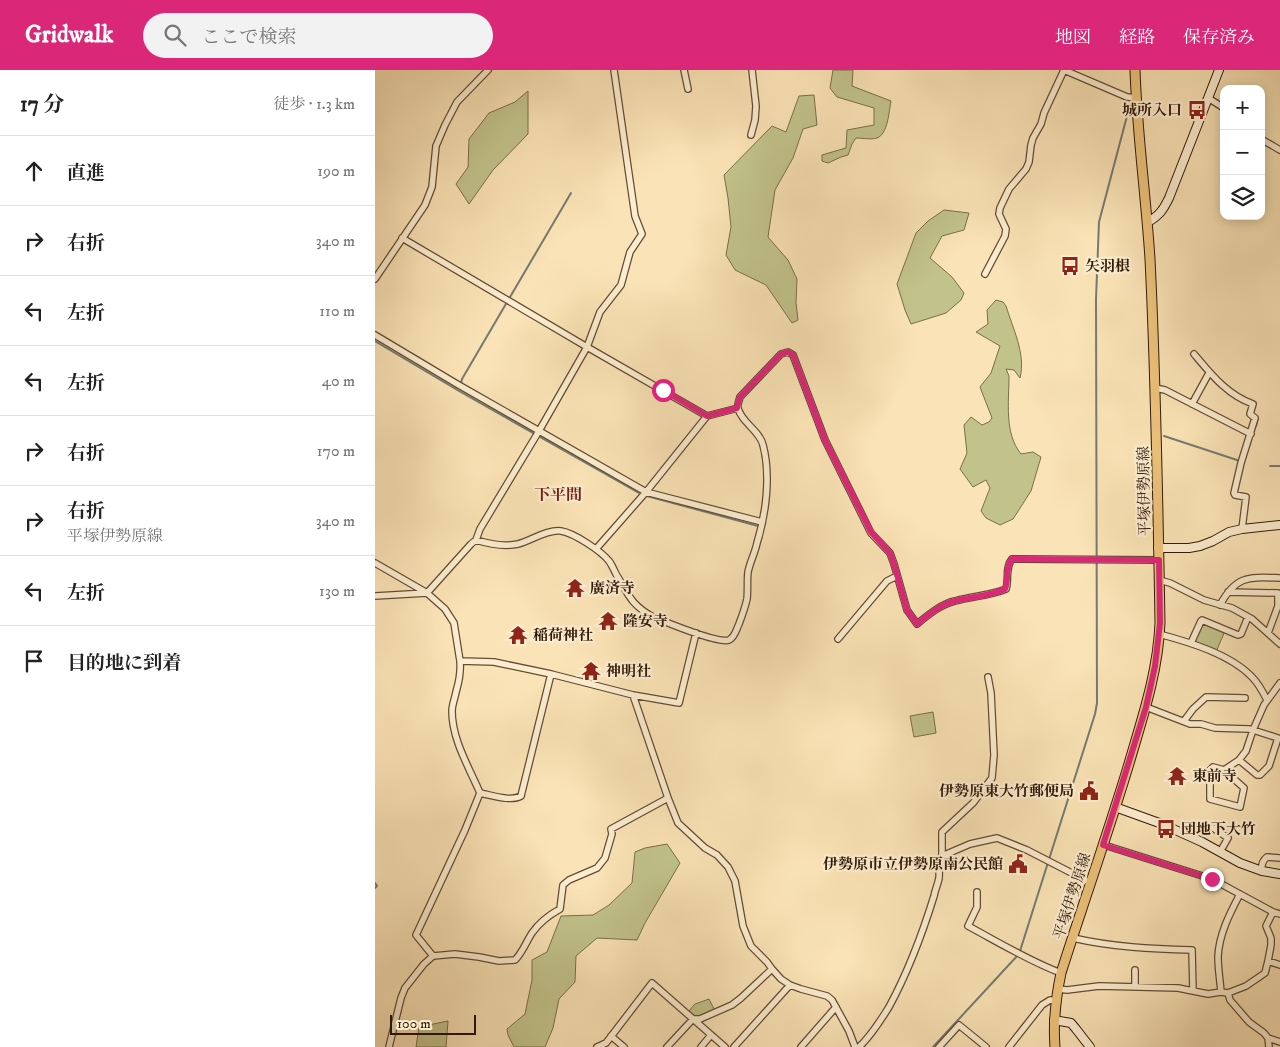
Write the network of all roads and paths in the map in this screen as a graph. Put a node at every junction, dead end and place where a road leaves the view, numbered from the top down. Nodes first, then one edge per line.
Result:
1 (487, 70) edge
2 (614, 70) edge
3 (684, 70) edge
4 (752, 70) edge
5 (1064, 70) edge
6 (1135, 70) edge
7 (1219, 70) edge
8 (688, 89) dead end
9 (1137, 98) junction
10 (1208, 98) junction
11 (1220, 106) edge
12 (751, 135) dead end
13 (1265, 141) edge
14 (1280, 150) edge
15 (1148, 222) junction
16 (402, 238) junction
17 (985, 274) dead end
18 (375, 279) edge
19 (375, 335) edge
20 (587, 347) junction
21 (1194, 354) dead end
22 (1209, 373) junction
23 (1155, 388) junction
24 (1192, 404) junction
25 (737, 408) junction
26 (707, 416) junction
27 (539, 431) junction
28 (1251, 434) junction
29 (647, 492) junction
30 (762, 522) junction
31 (1280, 525) edge
32 (1243, 529) junction
33 (476, 540) junction
34 (1158, 548) junction
35 (596, 550) junction
36 (1159, 560) junction
37 (375, 563) edge
38 (897, 576) junction
39 (1280, 578) edge
40 (1159, 580) junction
41 (1228, 592) junction
42 (427, 593) junction
43 (375, 596) edge
44 (1220, 605) junction
45 (1248, 617) junction
46 (696, 632) junction
47 (1268, 633) junction
48 (1159, 634) junction
49 (838, 639) dead end
50 (1191, 643) junction
51 (1280, 644) edge
52 (460, 661) junction
53 (551, 674) junction
54 (987, 678) dead end
55 (1280, 684) edge
56 (633, 696) junction
57 (1267, 700) junction
58 (1146, 707) junction
59 (1241, 707) dead end
60 (1184, 721) junction
61 (1253, 730) junction
62 (1239, 760) junction
63 (1224, 770) junction
64 (480, 793) junction
65 (668, 798) junction
66 (1115, 807) junction
67 (1213, 828) dead end
68 (1103, 845) junction
69 (1220, 852) junction
70 (943, 856) junction
71 (1280, 858) edge
72 (1262, 871) junction
73 (1280, 874) edge
74 (1091, 883) junction
75 (977, 892) dead end
76 (1241, 894) junction
77 (1273, 912) junction
78 (1280, 914) edge
79 (1073, 938) junction
80 (433, 956) junction
81 (1268, 962) junction
82 (1280, 965) edge
83 (772, 969) junction
84 (1135, 970) dead end
85 (1061, 973) junction
86 (790, 984) junction
87 (1135, 987) junction
88 (1058, 989) junction
89 (1193, 991) junction
90 (1221, 992) junction
91 (1228, 993) junction
92 (1056, 1001) junction
93 (837, 1007) junction
94 (693, 1019) junction
95 (1054, 1020) junction
96 (711, 1035) junction
97 (611, 1036) junction
98 (1268, 1038) junction
99 (1280, 1042) edge
100 (389, 1047) edge
101 (597, 1047) edge
102 (624, 1047) edge
103 (667, 1047) edge
104 (701, 1047) edge
105 (725, 1047) edge
106 (734, 1047) edge
107 (801, 1047) edge
108 (855, 1047) edge
109 (859, 1047) edge
110 (939, 1047) edge
111 (986, 1047) edge
112 (1009, 1047) edge
113 (1055, 1047) edge
114 (1090, 1047) edge
115 (1269, 1047) edge

1 - 16 street
2 - 20 street
3 - 8 street
4 - 12 street
5 - 9 street
5 - 17 street
6 - 9 main road, 平塚伊勢原線
7 - 10 street
9 - 15 main road, 平塚伊勢原線
10 - 11 street
10 - 15 street
13 - 14 street
15 - 23 main road, 平塚伊勢原線
16 - 18 street
16 - 20 street
19 - 27 street
20 - 26 street
20 - 27 street
21 - 22 street
22 - 24 street
22 - 28 street
23 - 24 street
23 - 34 main road, 平塚伊勢原線
24 - 28 street
25 - 26 street
25 - 30 street
25 - 38 street
26 - 29 street
27 - 29 street
27 - 33 street
28 - 32 street
29 - 30 street
29 - 35 street
30 - 46 street
31 - 32 street
32 - 34 street
33 - 35 street
33 - 42 street
34 - 36 main road, 平塚伊勢原線
35 - 46 street
36 - 38 street
36 - 40 main road, 平塚伊勢原線
37 - 42 street
38 - 49 street
39 - 41 street
40 - 44 street
40 - 48 main road, 平塚伊勢原線
41 - 44 street
41 - 47 street
42 - 43 street
42 - 52 street
44 - 45 street
45 - 47 street
45 - 50 street
46 - 56 street
47 - 51 street
48 - 50 street
48 - 58 main road, 平塚伊勢原線
50 - 57 street
52 - 53 street
52 - 64 street
53 - 56 street
53 - 64 street
54 - 70 street
55 - 57 street
56 - 65 street
57 - 61 street
58 - 60 street
58 - 66 main road, 平塚伊勢原線
59 - 60 street
60 - 61 street
61 - 62 street
61 - 62 street
62 - 63 street
63 - 63 street
64 - 80 street
65 - 80 street
65 - 83 street
66 - 68 main road, 平塚伊勢原線
66 - 69 street
67 - 69 street
68 - 74 main road, 平塚伊勢原線
68 - 76 street
69 - 72 street
70 - 74 street
70 - 109 street
71 - 72 street
72 - 73 street
74 - 79 main road, 平塚伊勢原線
75 - 85 street
76 - 77 street
76 - 90 street
77 - 78 street
77 - 81 street
79 - 85 main road, 平塚伊勢原線
79 - 89 street
80 - 100 street
81 - 82 street
81 - 91 street
83 - 86 street
83 - 94 street
84 - 87 street
85 - 88 main road, 平塚伊勢原線
86 - 93 street
86 - 106 street
87 - 88 street
87 - 89 street
88 - 92 main road, 平塚伊勢原線
89 - 90 street
90 - 91 street
91 - 98 street
92 - 95 main road, 平塚伊勢原線
92 - 112 street
93 - 107 street
93 - 108 street
94 - 96 street
94 - 97 street
94 - 103 street
95 - 113 main road, 平塚伊勢原線
95 - 114 street
96 - 104 street
96 - 105 street
97 - 101 street
97 - 102 street
98 - 99 street
98 - 115 street
110 - 111 street

